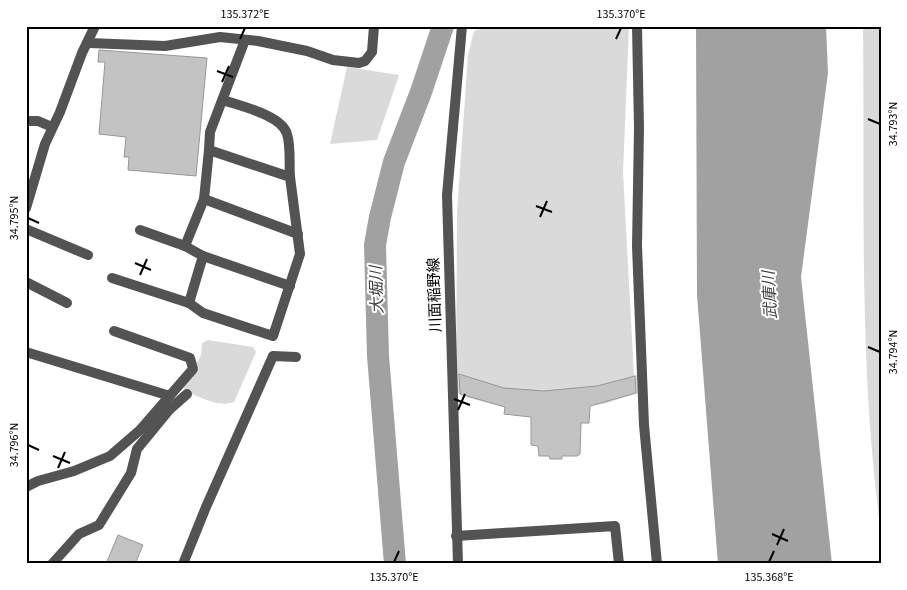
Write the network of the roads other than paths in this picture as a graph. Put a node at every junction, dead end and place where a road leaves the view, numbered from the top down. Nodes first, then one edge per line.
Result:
1 (96, 26) edge
2 (374, 26) edge
3 (462, 26) edge
4 (637, 26) edge
5 (245, 40) junction
6 (89, 43) junction
7 (223, 100) junction
8 (26, 122) edge
9 (52, 127) junction
10 (209, 150) junction
11 (290, 177) junction
12 (204, 199) junction
13 (26, 208) edge
14 (26, 229) edge
15 (140, 230) dead end
16 (298, 234) junction
17 (185, 246) junction
18 (88, 255) dead end
19 (203, 256) junction
20 (112, 278) dead end
21 (26, 282) edge
22 (290, 286) junction
23 (68, 302) dead end
24 (189, 303) junction
25 (114, 331) dead end
26 (26, 352) edge
27 (296, 357) dead end
28 (187, 394) dead end
29 (170, 396) junction
30 (26, 487) edge
31 (456, 536) junction
32 (52, 564) edge
33 (183, 564) edge
34 (458, 564) edge
35 (619, 564) edge
36 (657, 564) edge

1 - 6 street
2 - 5 street
3 - 31 street, 川面稲野線
4 - 36 street
5 - 6 street
5 - 7 street
6 - 9 street
7 - 10 street
7 - 11 street
8 - 9 street
9 - 13 street
10 - 11 street
10 - 12 street
11 - 16 street
12 - 16 street
12 - 17 street
14 - 18 street
15 - 17 street
16 - 22 street
17 - 19 street
19 - 22 street
19 - 24 street
20 - 24 street
21 - 23 street
22 - 24 street
25 - 29 street
26 - 29 street
27 - 33 street
28 - 32 street
29 - 30 street
31 - 34 street, 川面稲野線
31 - 35 street

